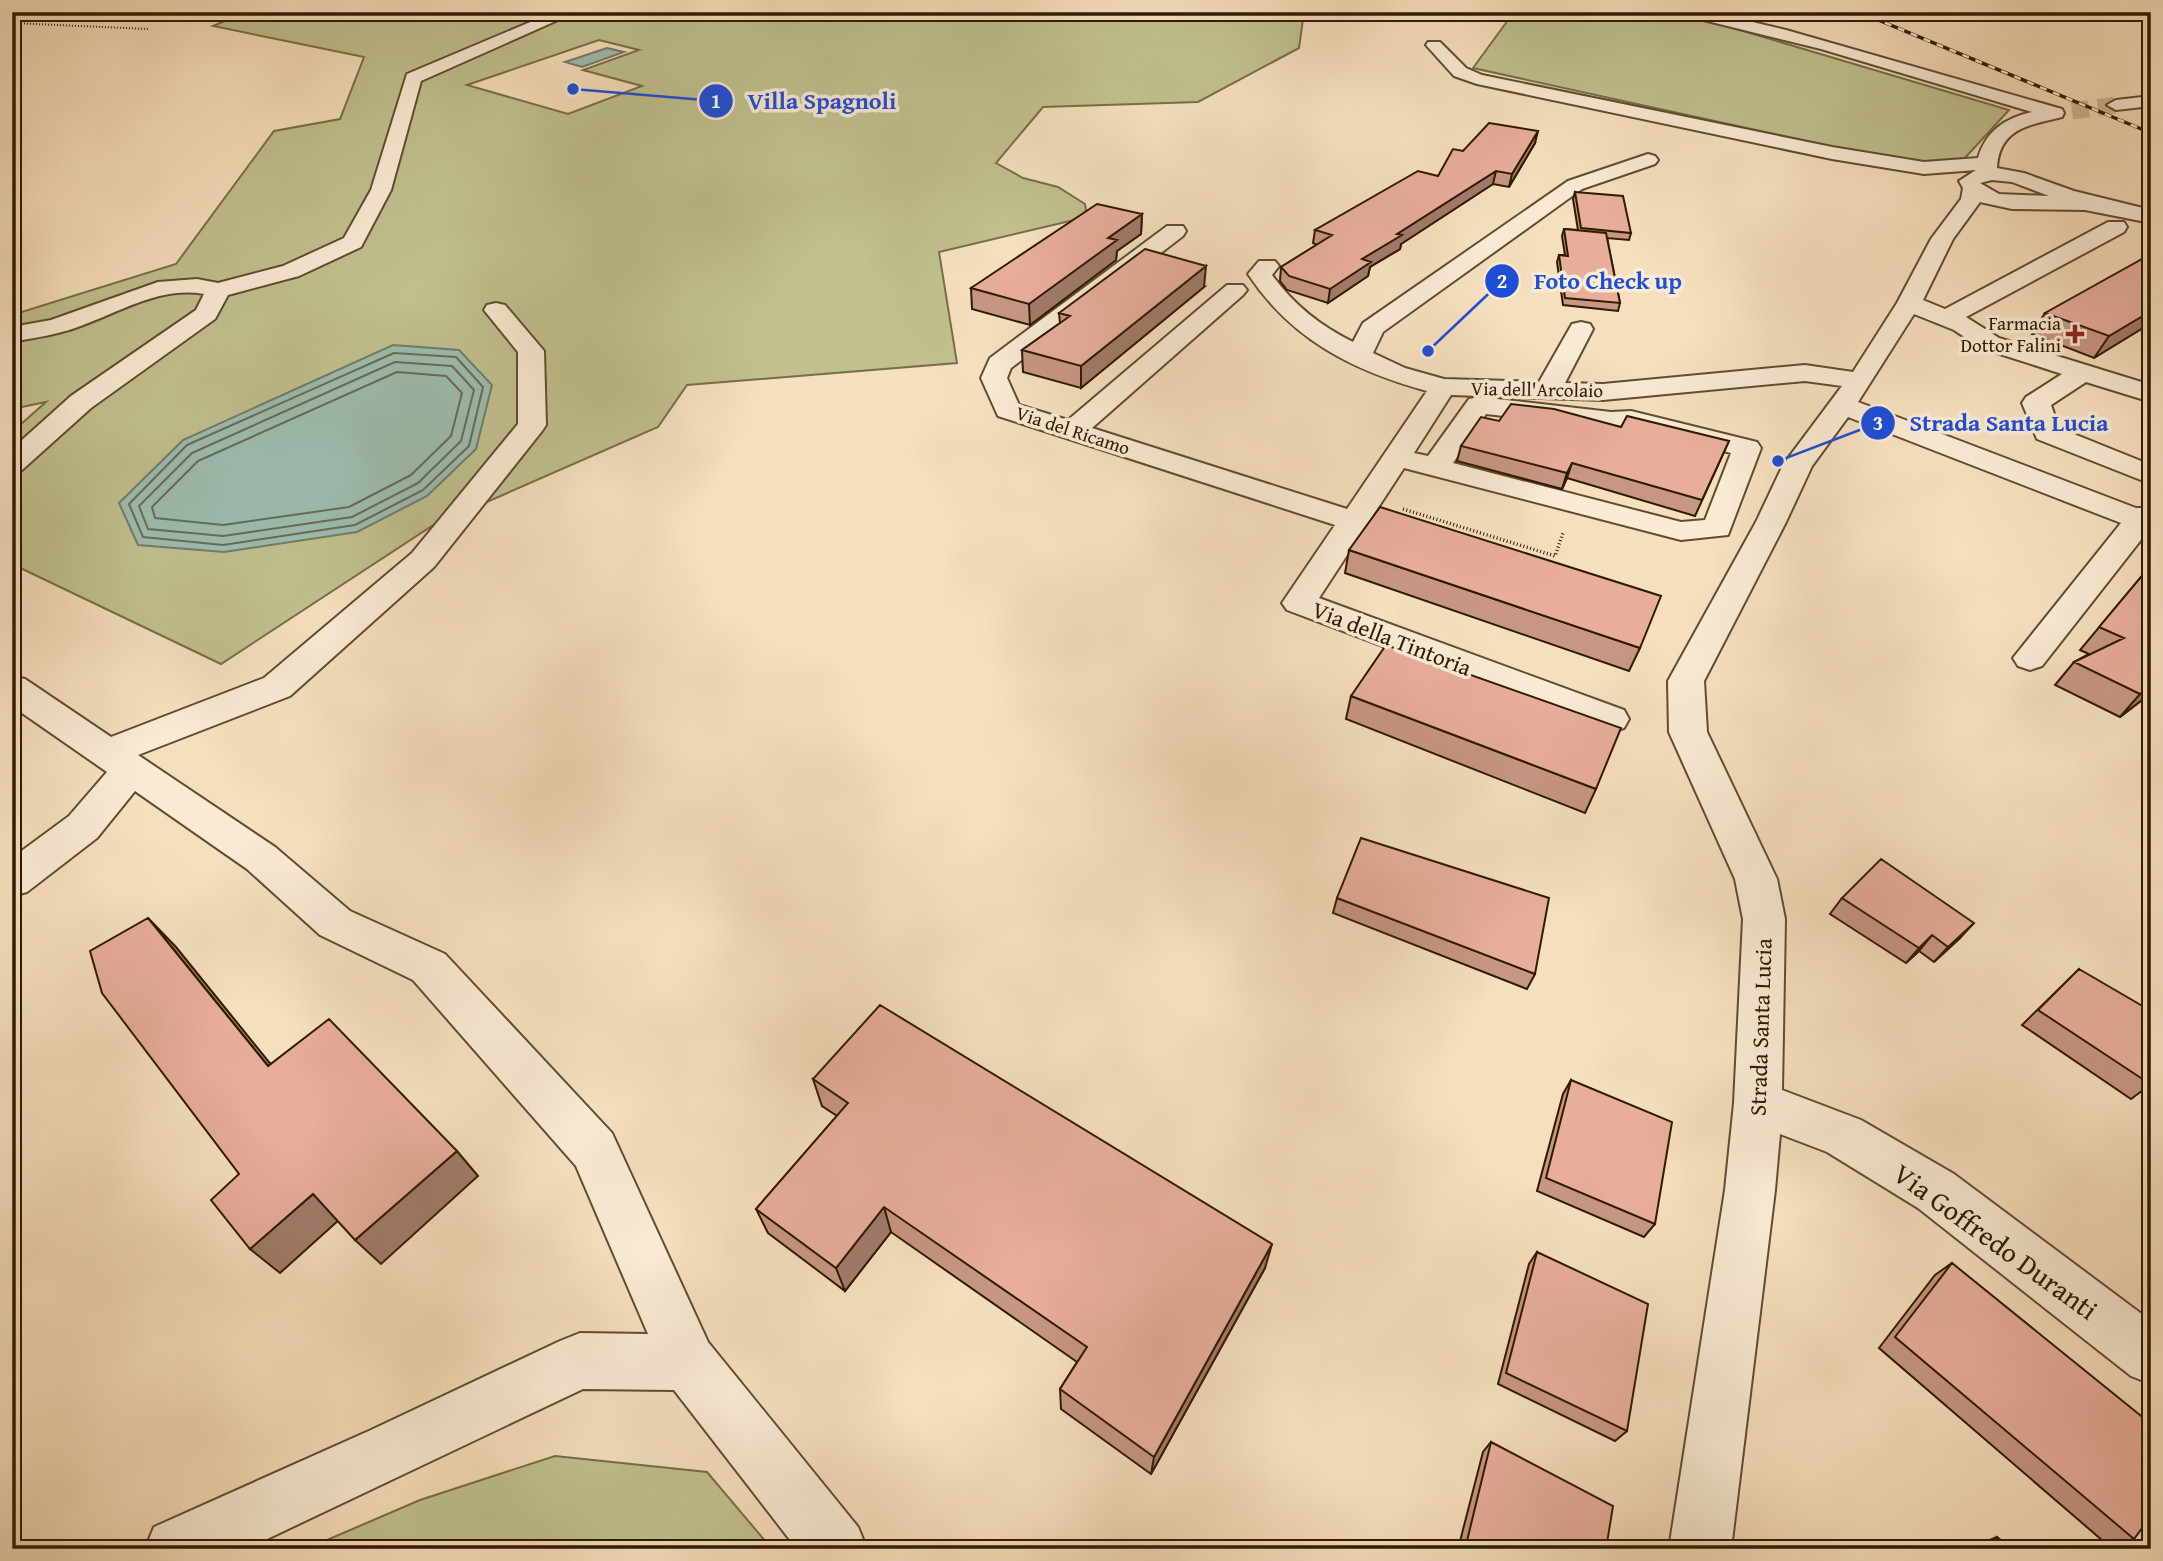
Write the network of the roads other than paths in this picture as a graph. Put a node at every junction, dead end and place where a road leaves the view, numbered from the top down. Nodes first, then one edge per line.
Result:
1 (568, 12) edge
2 (1688, 12) edge
3 (1434, 45) dead end
4 (2151, 101) edge
5 (2116, 104) tunnel mouth
6 (1648, 160) dead end
7 (1975, 185) junction
8 (2051, 195) junction
9 (2013, 203) junction
10 (2151, 217) edge
11 (2116, 218) junction
12 (1175, 231) dead end
13 (1267, 266) dead end
14 (218, 290) junction
15 (1235, 290) dead end
16 (1909, 303) junction
17 (496, 310) dead end
18 (1946, 318) junction
19 (1581, 328) dead end
20 (12, 335) edge
21 (1360, 354) junction
22 (2081, 373) junction
23 (1443, 387) junction
24 (1547, 391) junction
25 (1851, 393) junction
26 (2151, 394) edge
27 (1073, 430) junction
28 (1396, 457) junction
29 (12, 464) edge
30 (1435, 467) junction
31 (2151, 475) edge
32 (1361, 510) junction
33 (2145, 519) edge
34 (2030, 657) dead end
35 (12, 688) edge
36 (1611, 719) dead end
37 (120, 761) junction
38 (12, 880) edge
39 (1758, 1103) junction
40 (2151, 1356) edge
41 (688, 1362) junction
42 (176, 1549) edge
43 (836, 1549) edge
44 (1700, 1549) edge

1 - 14 street
2 - 7 street, Strada Santa Lucia
3 - 7 street
4 - 5 street
6 - 21 street
7 - 8 street
7 - 9 street
7 - 9 street
7 - 16 street, Strada Santa Lucia
8 - 9 street
8 - 11 street
10 - 11 street
11 - 18 street
12 - 27 street, Via del Ricamo
13 - 21 street, Via dell'Arcolaio
14 - 20 street
14 - 29 street
15 - 27 street
16 - 18 street
16 - 25 street, Strada Santa Lucia
17 - 37 street
18 - 22 street
19 - 24 street
21 - 23 street, Via dell'Arcolaio
22 - 26 street
22 - 31 street
23 - 24 street, Via dell'Arcolaio
23 - 28 street, Via della Tintoria
24 - 25 street, Via dell'Arcolaio
25 - 33 street, Via dell'Arcolaio
25 - 39 street, Strada Santa Lucia
27 - 32 street, Via del Ricamo
28 - 30 street
28 - 32 street, Via della Tintoria
30 - 30 street
32 - 36 street, Via della Tintoria
33 - 34 street
35 - 37 street
37 - 38 street
37 - 41 street
39 - 40 street, Via Goffredo Duranti
39 - 44 street, Strada Santa Lucia
41 - 42 street
41 - 43 street

